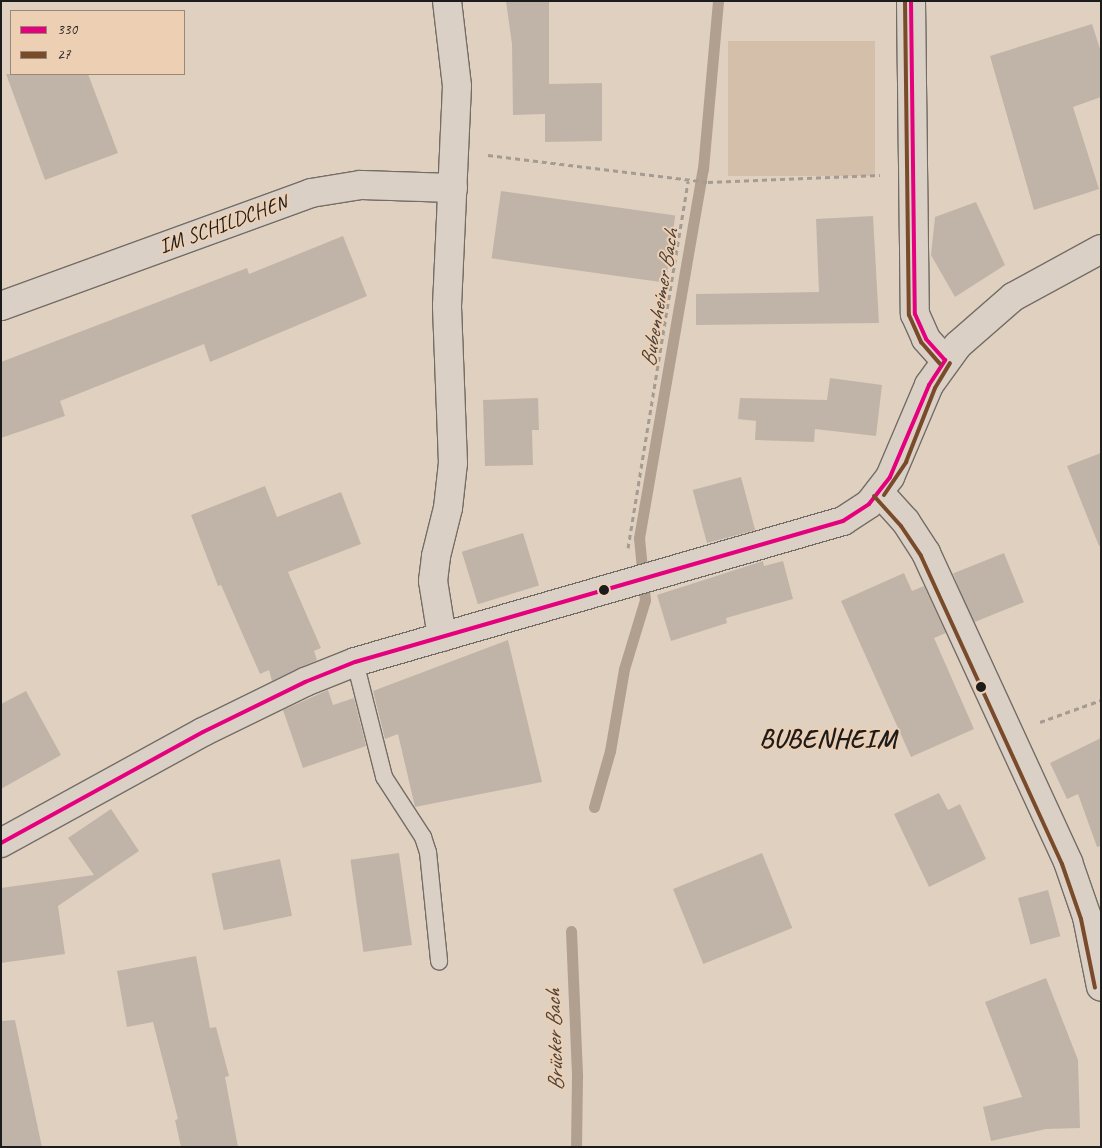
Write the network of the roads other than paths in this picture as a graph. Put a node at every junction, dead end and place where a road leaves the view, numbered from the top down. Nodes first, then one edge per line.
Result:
1 (447, 1) edge
2 (912, 1) edge
3 (453, 188) junction
4 (1101, 249) edge
5 (1, 306) edge
6 (945, 360) junction
7 (879, 492) junction
8 (442, 637) junction
9 (355, 662) junction
10 (1, 843) edge
11 (439, 961) dead end
12 (1101, 987) edge

1 - 3 street
2 - 6 street
3 - 5 street, IM SCHILDCHEN
3 - 8 street
4 - 6 street
6 - 7 street
7 - 8 street
7 - 12 street
8 - 9 street
9 - 10 street
9 - 11 lane

